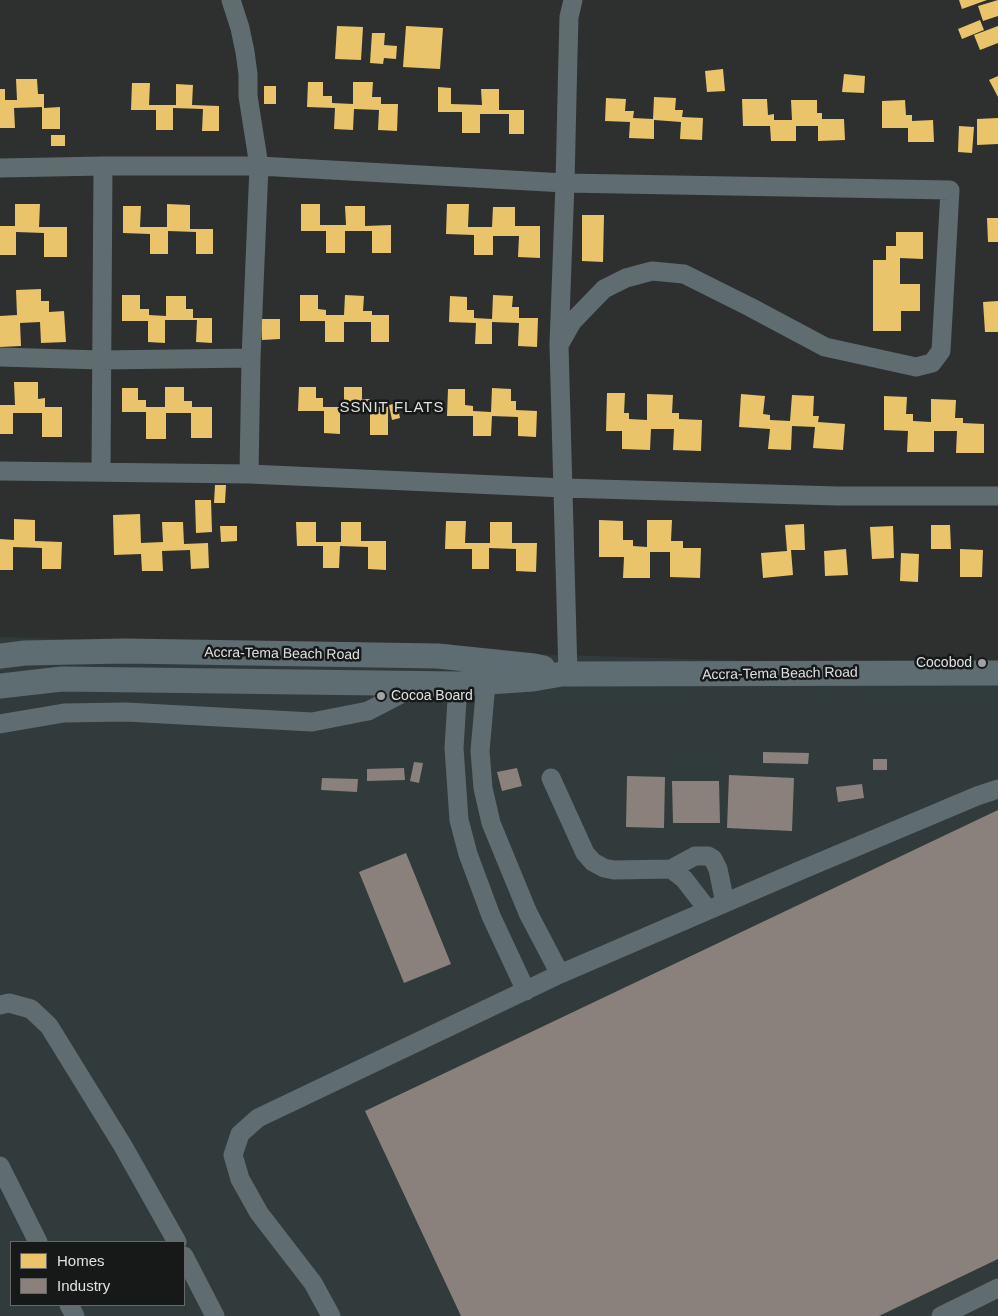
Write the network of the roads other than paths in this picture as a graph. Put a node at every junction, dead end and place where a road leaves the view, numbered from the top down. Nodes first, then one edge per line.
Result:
1 (232, 0) edge
2 (573, 0) edge
3 (103, 166) junction
4 (259, 166) junction
5 (0, 168) edge
6 (565, 183) junction
7 (559, 346) junction
8 (0, 357) edge
9 (250, 358) junction
10 (101, 360) junction
11 (0, 471) edge
12 (101, 472) junction
13 (249, 474) junction
14 (564, 488) junction
15 (998, 496) edge
16 (0, 656) edge
17 (565, 674) junction
18 (998, 674) edge
19 (422, 682) junction
20 (486, 683) junction
21 (458, 684) junction
22 (0, 686) edge
23 (0, 724) edge
24 (551, 778) dead end
25 (998, 789) edge
26 (671, 869) junction
27 (725, 903) junction
28 (708, 910) junction
29 (560, 974) junction
30 (526, 991) junction
31 (0, 1005) edge
32 (0, 1166) edge
33 (38, 1241) edge
34 (176, 1241) edge
35 (185, 1258) edge
36 (998, 1288) edge
37 (215, 1316) edge
38 (331, 1316) edge
39 (941, 1316) edge

1 - 4 street
2 - 6 street
3 - 4 street
3 - 5 street
3 - 10 street
4 - 6 street
4 - 9 street
6 - 7 street
6 - 7 street
7 - 14 street
8 - 10 street
9 - 10 street
9 - 13 street
10 - 12 street
11 - 12 street
12 - 13 street
13 - 14 street
14 - 15 street
14 - 17 street
16 - 17 main road, Accra-Tema Beach Road
17 - 18 main road, Accra-Tema Beach Road
17 - 20 main road, Accra-Tema Beach Road
19 - 21 main road, Accra-Tema Beach Road
19 - 22 main road, Accra-Tema Beach Road
19 - 23 street
20 - 21 main road, Accra-Tema Beach Road
20 - 29 street
21 - 30 street
24 - 26 street
25 - 27 street
26 - 27 street
26 - 28 street
27 - 28 street
28 - 29 street
29 - 30 street
30 - 38 street
31 - 34 street
32 - 33 street
35 - 37 street
36 - 39 street

